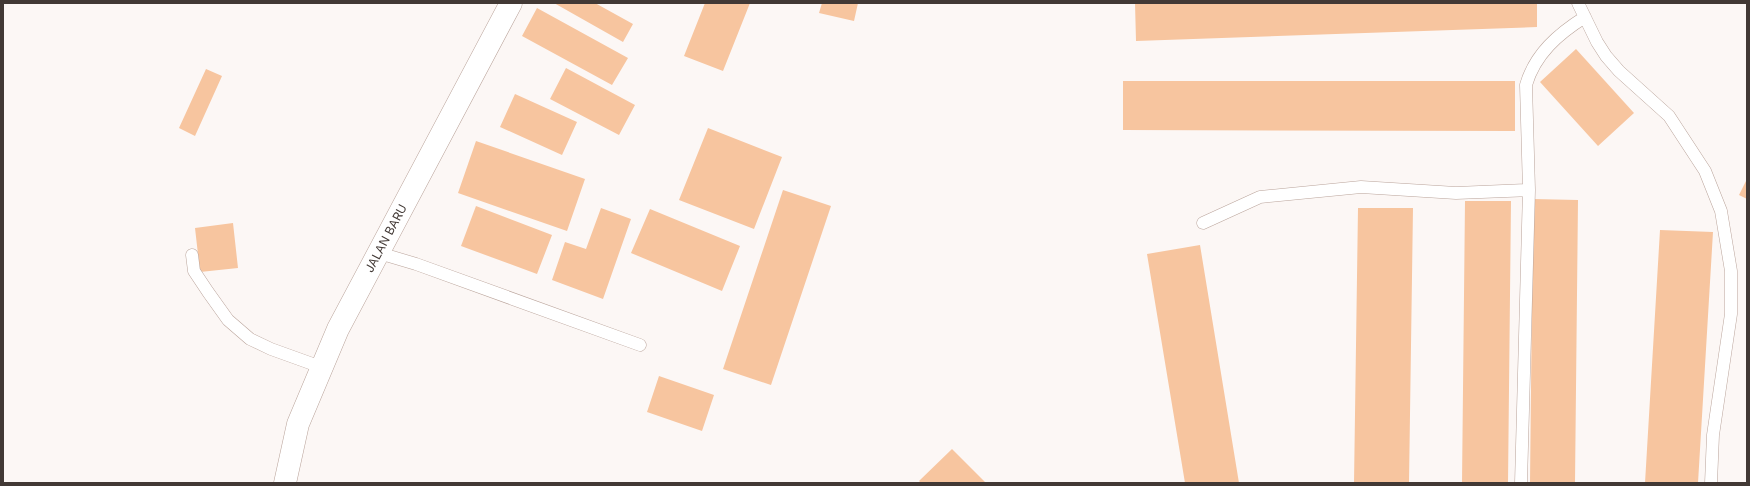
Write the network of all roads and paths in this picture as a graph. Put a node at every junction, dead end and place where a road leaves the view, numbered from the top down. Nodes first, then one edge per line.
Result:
1 (511, 3) edge
2 (1578, 3) edge
3 (1585, 17) junction
4 (1529, 190) junction
5 (1203, 223) dead end
6 (379, 253) junction
7 (192, 256) dead end
8 (640, 345) dead end
9 (321, 367) junction
10 (285, 483) edge
11 (1521, 483) edge
12 (1711, 483) edge

1 - 6 street, JALAN BARU
2 - 3 lane
3 - 4 lane
3 - 12 lane
4 - 5 lane
4 - 11 lane
6 - 8 lane
6 - 9 street, JALAN BARU
7 - 9 lane
9 - 10 street, JALAN BARU

